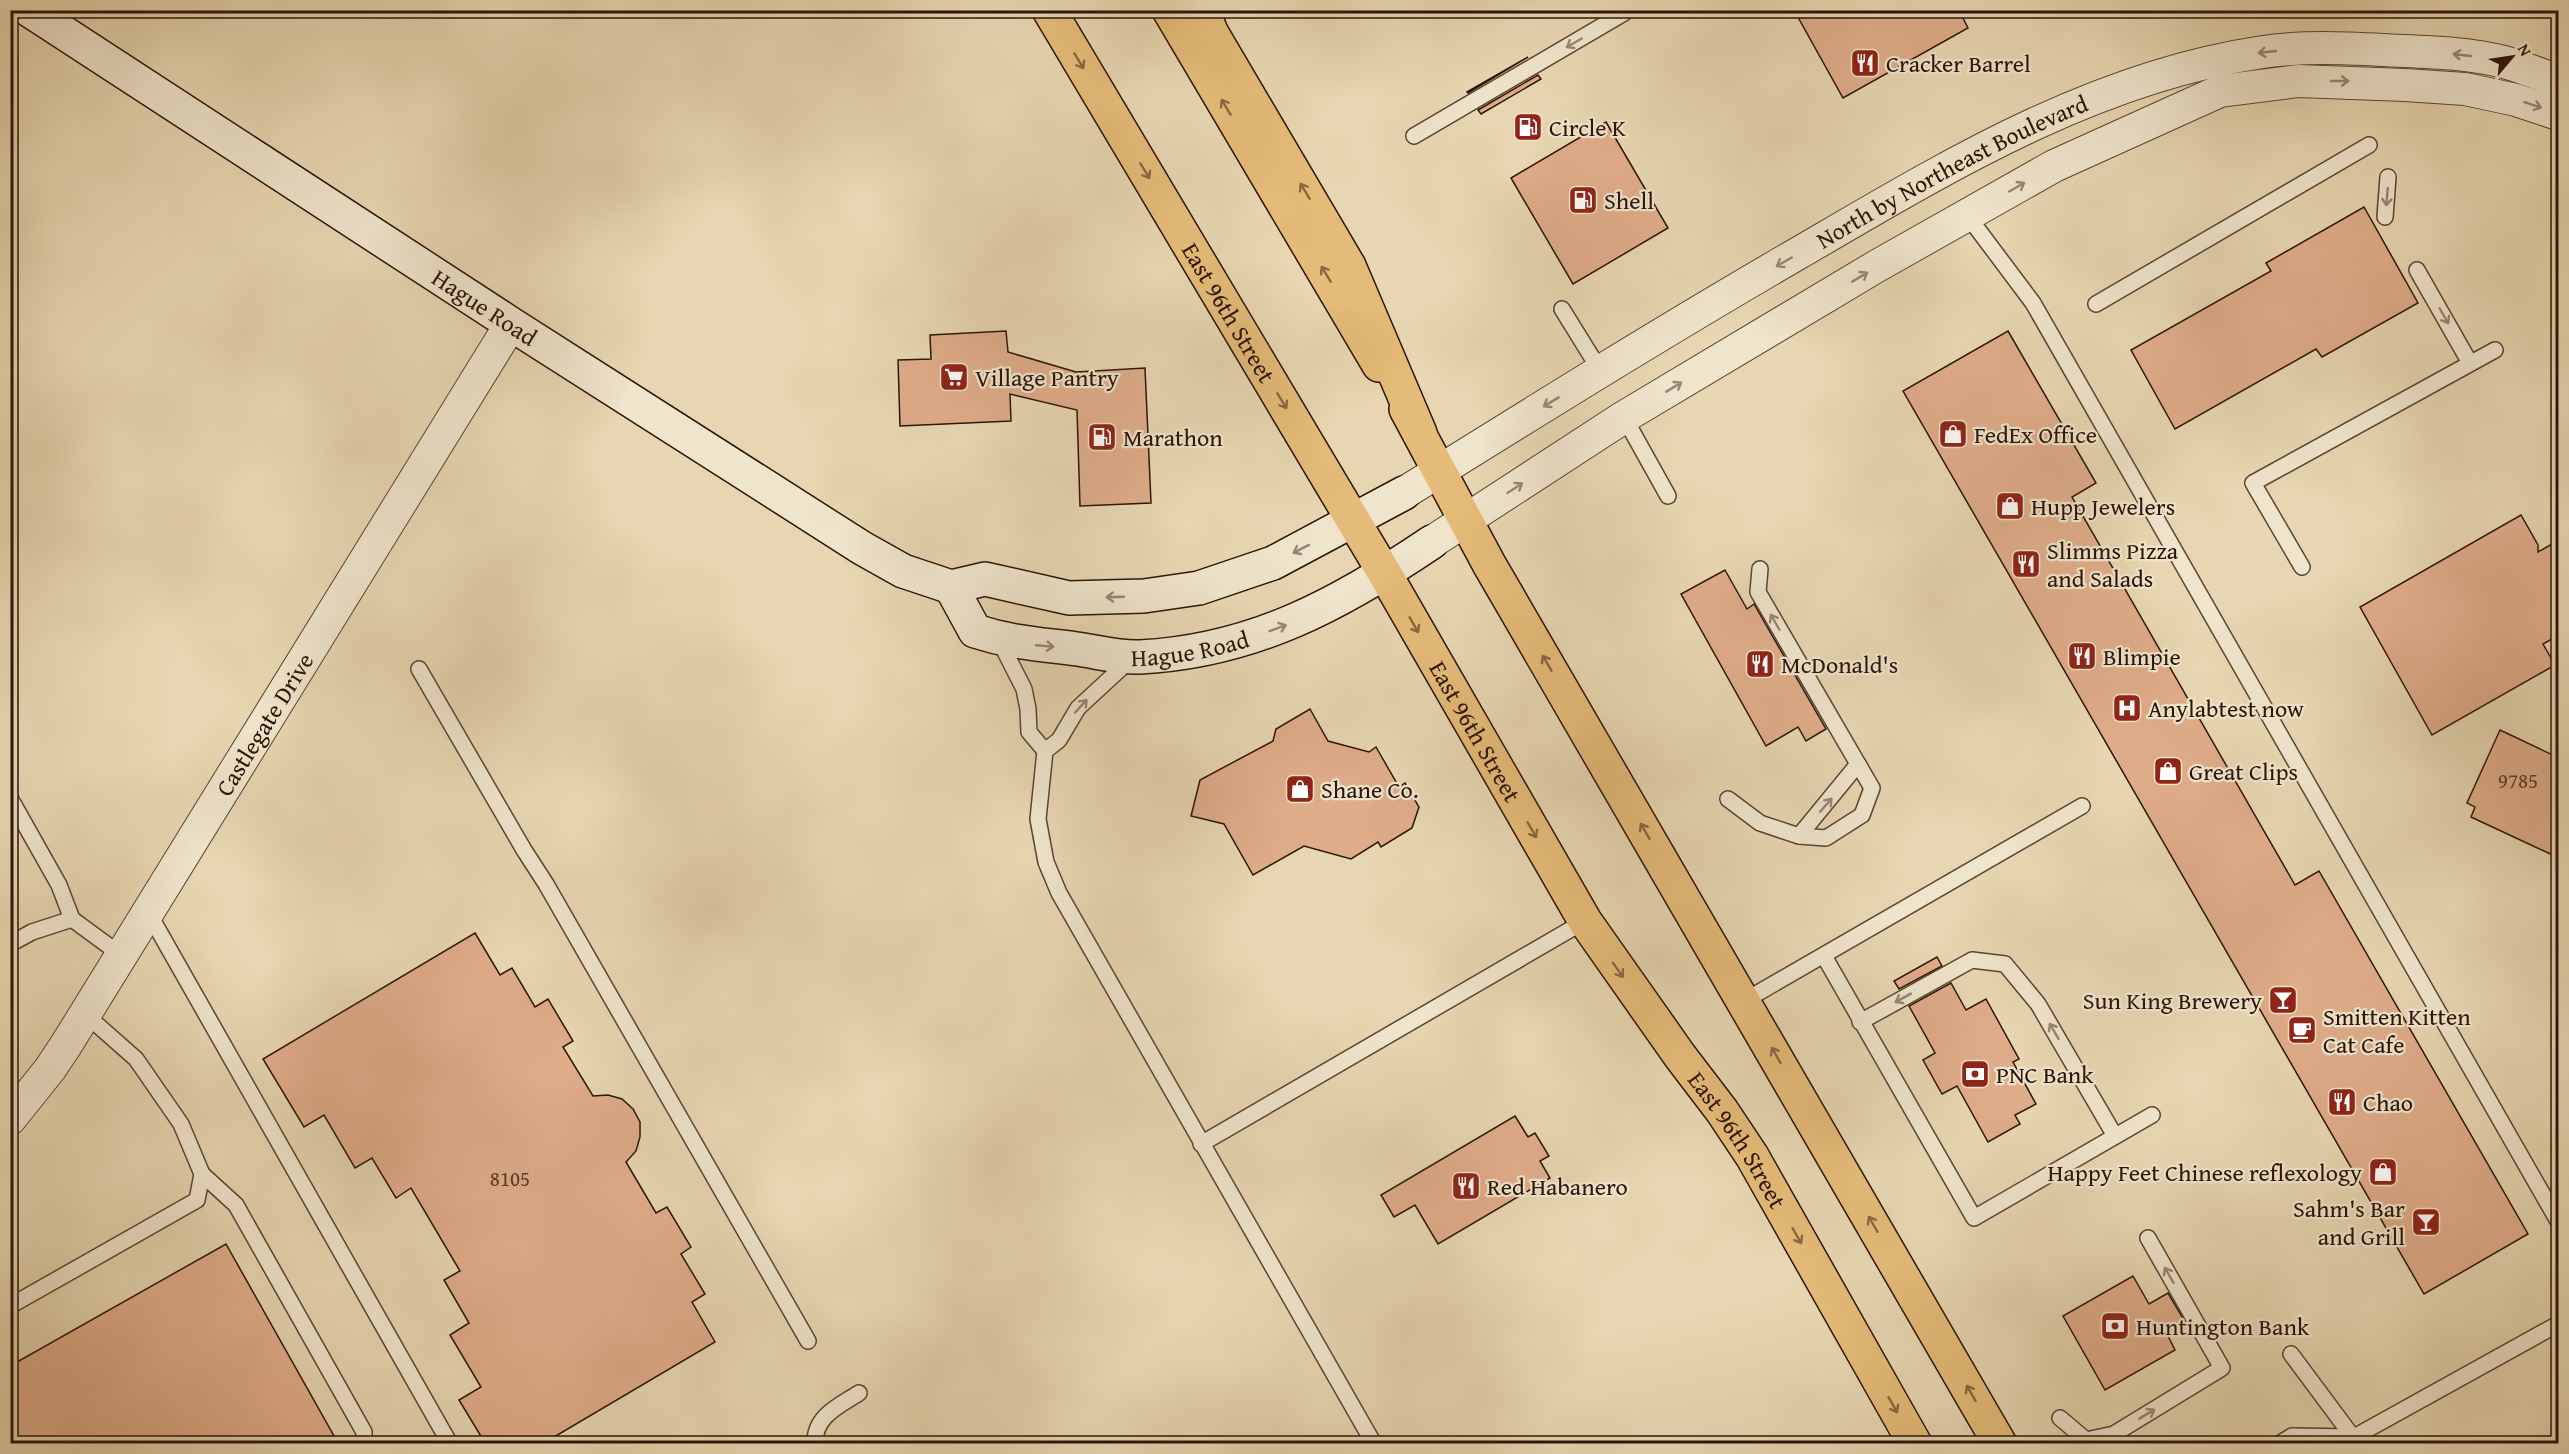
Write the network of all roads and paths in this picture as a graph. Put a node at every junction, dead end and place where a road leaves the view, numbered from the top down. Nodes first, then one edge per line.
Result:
1 (29, 10) edge
2 (1049, 10) edge
3 (1169, 10) edge
4 (1203, 10) edge
5 (1624, 13) dead end
6 (2559, 81) edge
7 (2559, 114) edge
8 (1414, 136) dead end
9 (2369, 145) dead end
10 (2388, 177) dead end
11 (1966, 216) junction
12 (2385, 217) dead end
13 (2417, 270) dead end
14 (2096, 304) dead end
15 (1562, 309) dead end
16 (511, 324) junction
17 (2495, 350) dead end
18 (2470, 363) junction
19 (1601, 372) junction
20 (1623, 417) junction
21 (1420, 433) junction
22 (1440, 471) junction
23 (1404, 493) joint
24 (1668, 496) dead end
25 (1466, 520) junction
26 (1353, 522) junction
27 (1432, 542) joint
28 (2302, 567) dead end
29 (1760, 569) dead end
30 (1385, 574) junction
31 (951, 587) junction
32 (998, 638) junction
33 (1133, 657) junction
34 (419, 669) dead end
35 (1045, 751) junction
36 (1858, 764) junction
37 (10, 798) edge
38 (1728, 800) dead end
39 (2082, 806) dead end
40 (1799, 836) junction
41 (148, 912) junction
42 (72, 919) junction
43 (1585, 921) junction
44 (10, 944) edge
45 (121, 955) junction
46 (1824, 956) junction
47 (1744, 1001) junction
48 (85, 1014) junction
49 (1860, 1022) junction
50 (2152, 1115) dead end
51 (10, 1119) edge
52 (2115, 1136) junction
53 (1201, 1144) junction
54 (202, 1173) junction
55 (2559, 1221) edge
56 (2148, 1238) dead end
57 (10, 1306) edge
58 (2559, 1324) edge
59 (808, 1341) dead end
60 (2291, 1354) dead end
61 (859, 1394) dead end
62 (2060, 1418) dead end
63 (2354, 1441) edge
64 (364, 1443) edge
65 (450, 1443) edge
66 (815, 1443) edge
67 (1374, 1443) edge
68 (1914, 1443) edge
69 (2001, 1443) edge
70 (2278, 1443) edge

1 - 16 street, Hague Road
2 -> 26 main road, East 96th Street
21 -> 3 main road
21 -> 4 main road
5 -> 8 lane
6 -> 19 street, North by Northeast Boulevard
11 -> 7 street, North by Northeast Boulevard
9 - 14 lane
10 -> 12 lane
20 -> 11 street, North by Northeast Boulevard
11 - 55 lane
13 -> 18 lane
15 - 19 lane
16 - 31 street, Hague Road
16 - 41 street, Castlegate Drive
17 - 18 lane
18 - 28 lane
19 -> 22 street, North by Northeast Boulevard
20 - 24 lane
25 -> 20 street, North by Northeast Boulevard
21 - 22 main road
22 - 23 street, North by Northeast Boulevard
22 - 25 main road
23 - 26 street
25 - 27 street, North by Northeast Boulevard
47 -> 25 main road
26 - 30 main road, East 96th Street
26 -> 31 street
27 - 30 street, Hague Road
36 -> 29 lane
33 -> 30 street, Hague Road
30 -> 43 main road, East 96th Street
31 - 32 street, Hague Road
32 -> 33 street, Hague Road
32 - 35 lane
35 -> 33 lane
34 - 59 lane
35 - 53 lane
40 -> 36 lane
36 - 40 lane
37 - 42 lane
38 - 40 lane
39 - 46 lane
41 - 45 street, Castlegate Drive
41 - 65 lane
42 - 44 lane
42 - 45 lane
43 - 53 lane
43 -> 68 main road, East 96th Street
45 - 48 street, Castlegate Drive
46 - 47 lane
46 - 49 lane
69 -> 47 main road
48 - 51 street, Castlegate Drive
48 - 54 lane
52 -> 49 lane
49 - 52 lane
50 - 52 lane
53 - 67 lane
54 - 57 lane
54 - 64 lane
62 -> 56 lane
58 - 63 lane
60 - 63 lane
61 - 66 lane
63 - 70 lane

